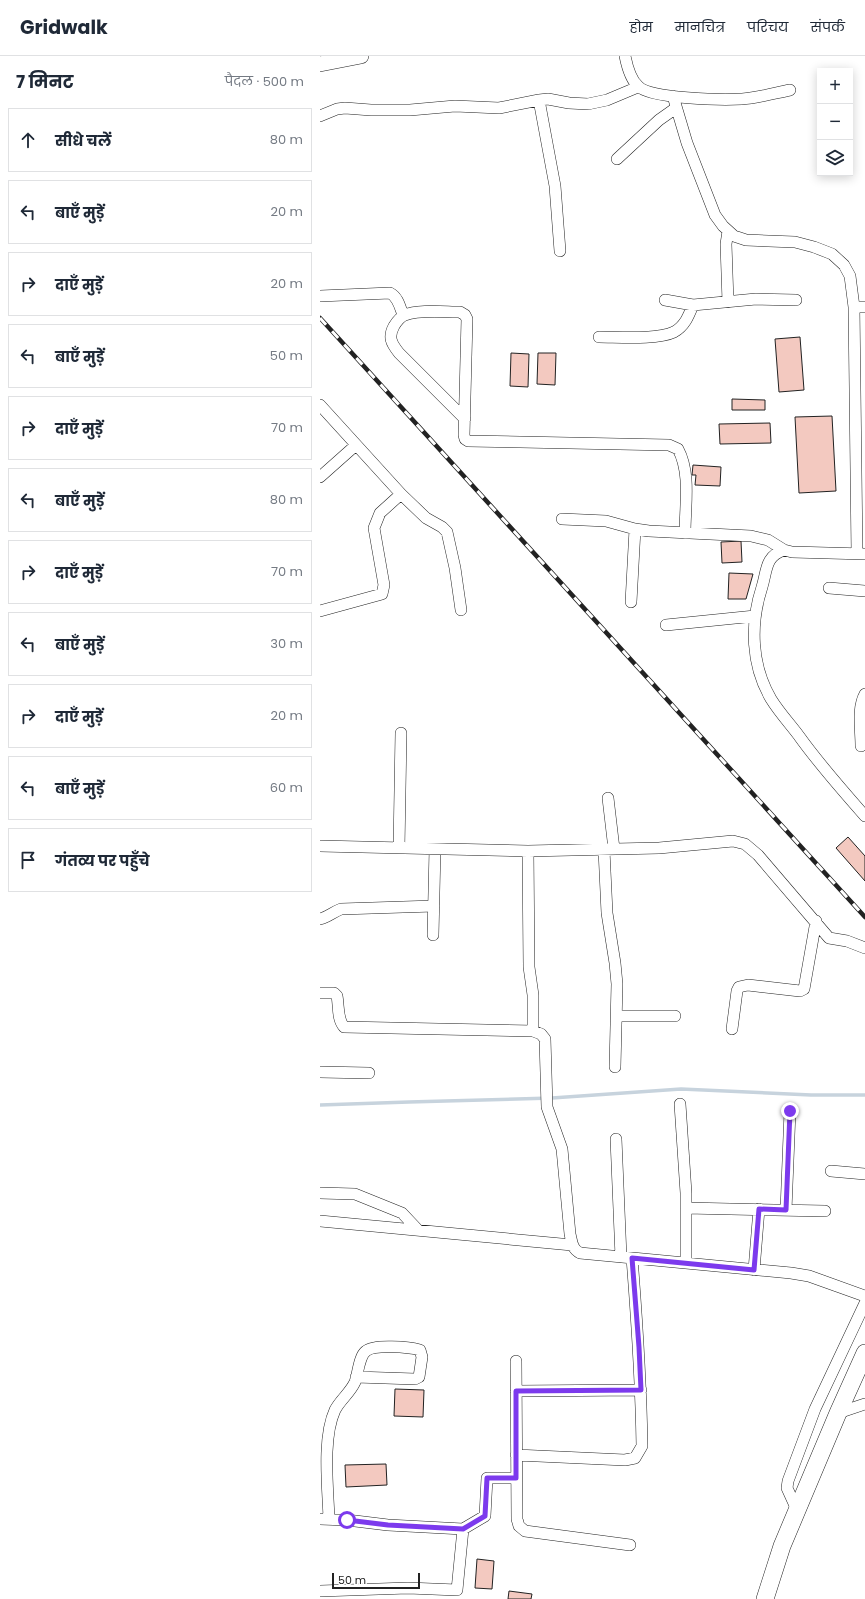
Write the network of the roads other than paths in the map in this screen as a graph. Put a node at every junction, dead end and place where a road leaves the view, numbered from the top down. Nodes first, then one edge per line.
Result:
1 (361, 56) edge
2 (624, 56) edge
3 (320, 64) edge
4 (638, 87) junction
5 (790, 90) dead end
6 (673, 96) junction
7 (539, 100) junction
8 (676, 108) junction
9 (320, 116) edge
10 (617, 159) dead end
11 (728, 231) junction
12 (560, 251) dead end
13 (320, 296) edge
14 (665, 300) dead end
15 (796, 300) dead end
16 (728, 302) junction
17 (693, 304) junction
18 (860, 307) edge
19 (403, 315) junction
20 (600, 337) dead end
21 (860, 352) edge
22 (320, 405) edge
23 (465, 418) junction
24 (356, 445) junction
25 (320, 477) edge
26 (401, 494) junction
27 (562, 519) dead end
28 (635, 530) junction
29 (685, 533) junction
30 (784, 550) junction
31 (861, 554) edge
32 (829, 588) dead end
33 (865, 592) edge
34 (631, 602) dead end
35 (461, 610) dead end
36 (320, 611) edge
37 (755, 616) junction
38 (666, 625) dead end
39 (865, 694) edge
40 (401, 733) dead end
41 (862, 746) dead end
42 (608, 798) dead end
43 (865, 816) edge
44 (320, 846) edge
45 (399, 848) junction
46 (435, 848) junction
47 (609, 850) junction
48 (528, 851) junction
49 (434, 906) junction
50 (320, 919) edge
51 (816, 921) junction
52 (433, 935) dead end
53 (865, 948) edge
54 (320, 993) edge
55 (617, 1016) junction
56 (675, 1016) dead end
57 (732, 1029) dead end
58 (532, 1031) junction
59 (614, 1067) dead end
60 (320, 1072) edge
61 (369, 1073) dead end
62 (680, 1104) dead end
63 (790, 1111) dead end
64 (616, 1139) dead end
65 (831, 1171) dead end
66 (865, 1174) edge
67 (320, 1194) edge
68 (686, 1208) junction
69 (759, 1209) junction
70 (786, 1210) junction
71 (824, 1211) dead end
72 (320, 1221) edge
73 (418, 1230) junction
74 (572, 1245) junction
75 (626, 1258) junction
76 (686, 1263) junction
77 (754, 1270) junction
78 (865, 1296) edge
79 (865, 1303) edge
80 (865, 1353) edge
81 (516, 1361) dead end
82 (356, 1377) junction
83 (641, 1390) junction
84 (516, 1391) junction
85 (865, 1404) edge
86 (838, 1413) junction
87 (516, 1455) junction
88 (516, 1478) junction
89 (797, 1510) junction
90 (324, 1519) edge
91 (463, 1529) junction
92 (630, 1545) dead end
93 (320, 1591) edge
94 (765, 1599) edge

1 - 3 street
2 - 4 street
4 - 6 street
4 - 7 street
5 - 6 street
6 - 8 street
7 - 9 street
7 - 12 street
8 - 10 street
8 - 11 street
11 - 16 street
11 - 18 street
13 - 19 street
14 - 17 street
15 - 16 street
16 - 17 street
17 - 20 street
18 - 21 street
19 - 23 street
19 - 23 street
21 - 31 street
22 - 24 street
23 - 29 street
24 - 25 street
24 - 26 street
26 - 35 street
26 - 36 street
27 - 28 street
28 - 29 street
28 - 34 street
29 - 30 street
30 - 31 street
30 - 37 street
32 - 33 street
37 - 38 street
37 - 43 street
39 - 41 street
40 - 45 street
42 - 47 street
44 - 45 street
45 - 46 street
46 - 48 street
46 - 49 street
47 - 48 street
47 - 51 street
47 - 55 street
48 - 58 street
49 - 50 street
49 - 52 street
51 - 53 street
51 - 57 street
54 - 58 street
55 - 56 street
55 - 59 street
58 - 74 street
60 - 61 street
62 - 68 street
63 - 70 street
64 - 75 street
65 - 66 street
67 - 73 street
68 - 69 street
68 - 76 street
69 - 70 street
69 - 77 street
70 - 71 street
72 - 73 street
73 - 74 street
74 - 75 street
75 - 76 street
75 - 83 street
76 - 77 street
77 - 78 street
79 - 89 street
80 - 86 main road
81 - 84 street
82 - 82 street
82 - 90 street
83 - 84 street
83 - 87 street
84 - 87 street
85 - 86 street
86 - 89 main road
87 - 88 street
88 - 91 street
88 - 92 street
89 - 94 main road
90 - 91 street
91 - 93 street

